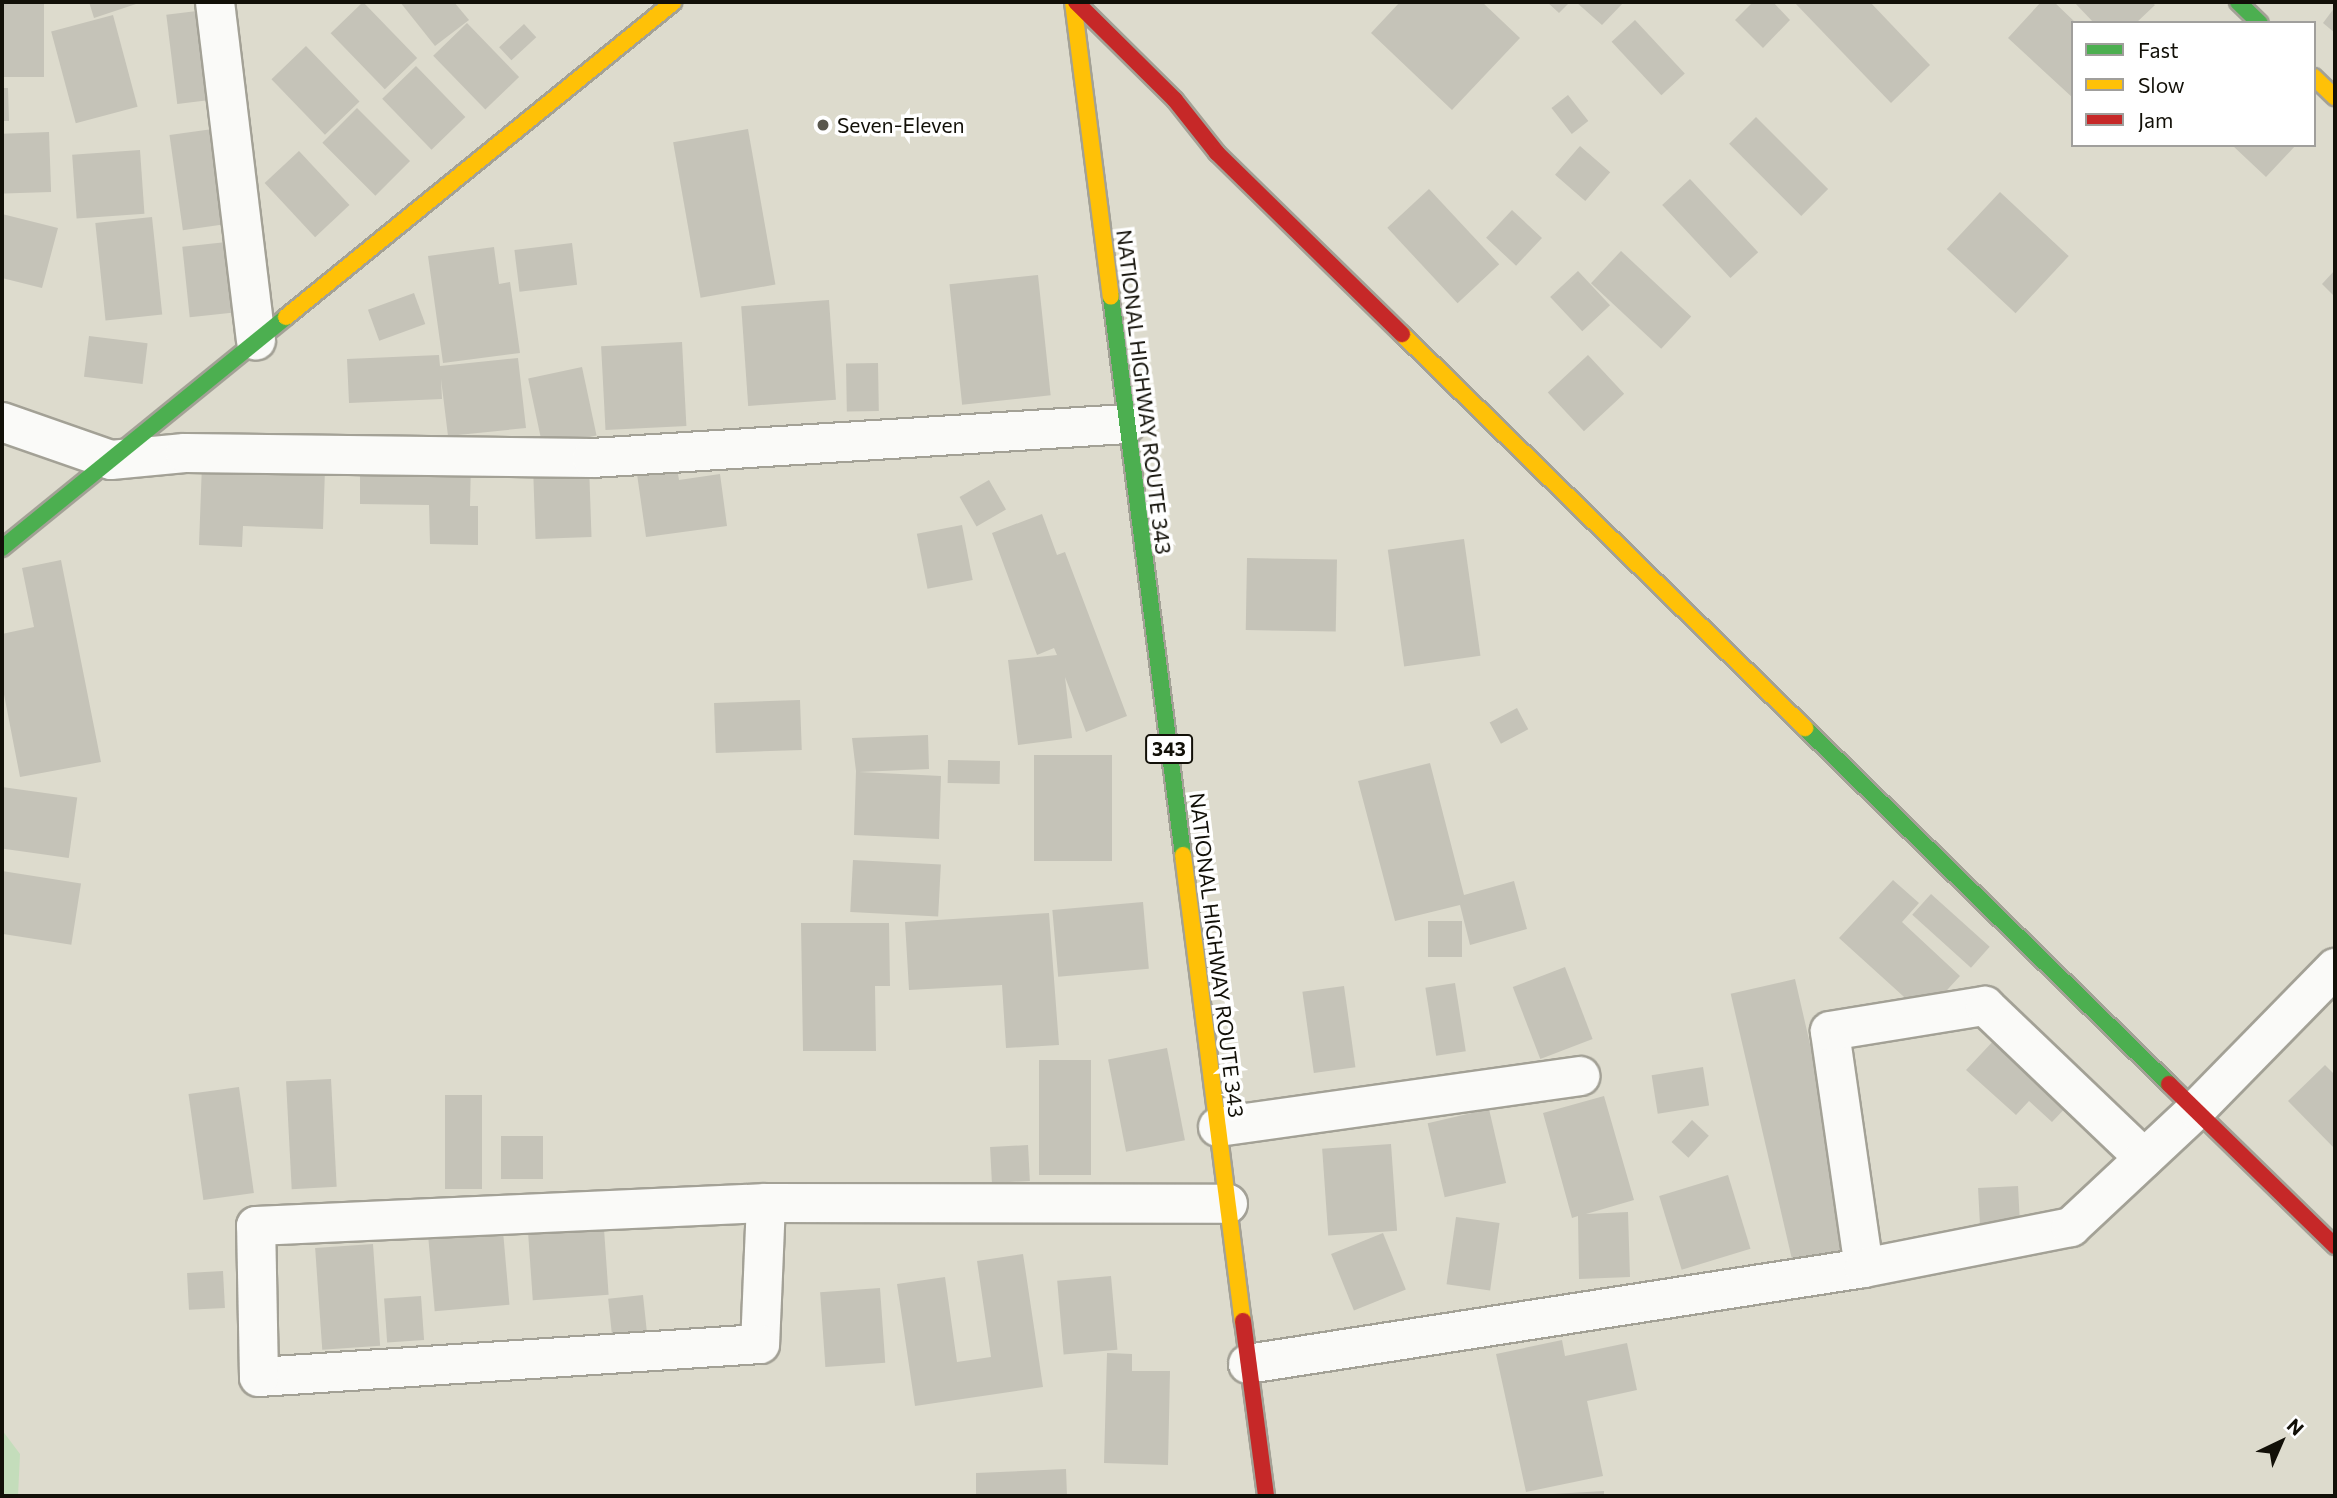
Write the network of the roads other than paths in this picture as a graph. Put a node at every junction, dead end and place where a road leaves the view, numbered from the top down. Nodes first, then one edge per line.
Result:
1 (215, 2) edge
2 (673, 2) edge
3 (1074, 2) edge
4 (2238, 2) edge
5 (2258, 21) edge
6 (2316, 79) edge
7 (2335, 97) edge
8 (256, 341) junction
9 (2, 422) edge
10 (1126, 424) junction
11 (111, 460) junction
12 (2, 548) edge
13 (2335, 968) edge
14 (1580, 1076) dead end
15 (2196, 1110) junction
16 (1218, 1127) junction
17 (2154, 1148) junction
18 (766, 1203) junction
19 (1228, 1204) junction
20 (2335, 1246) edge
21 (1864, 1268) junction
22 (1248, 1363) junction
23 (1266, 1496) edge

1 - 8 street
2 - 8 main road
3 - 10 main road, NATIONAL HIGHWAY ROUTE 343 / 343
3 - 15 main road
4 - 5 main road
6 - 7 main road
8 - 11 main road
9 - 11 street
10 - 11 street
10 - 16 main road, NATIONAL HIGHWAY ROUTE 343 / 343
11 - 12 main road
13 - 15 street
14 - 16 street
15 - 17 street
15 - 20 main road
16 - 19 main road, NATIONAL HIGHWAY ROUTE 343 / 343
17 - 21 street
17 - 21 street
18 - 18 street
18 - 19 street
19 - 22 main road, NATIONAL HIGHWAY ROUTE 343 / 343
21 - 22 street
22 - 23 main road, NATIONAL HIGHWAY ROUTE 343 / 343

